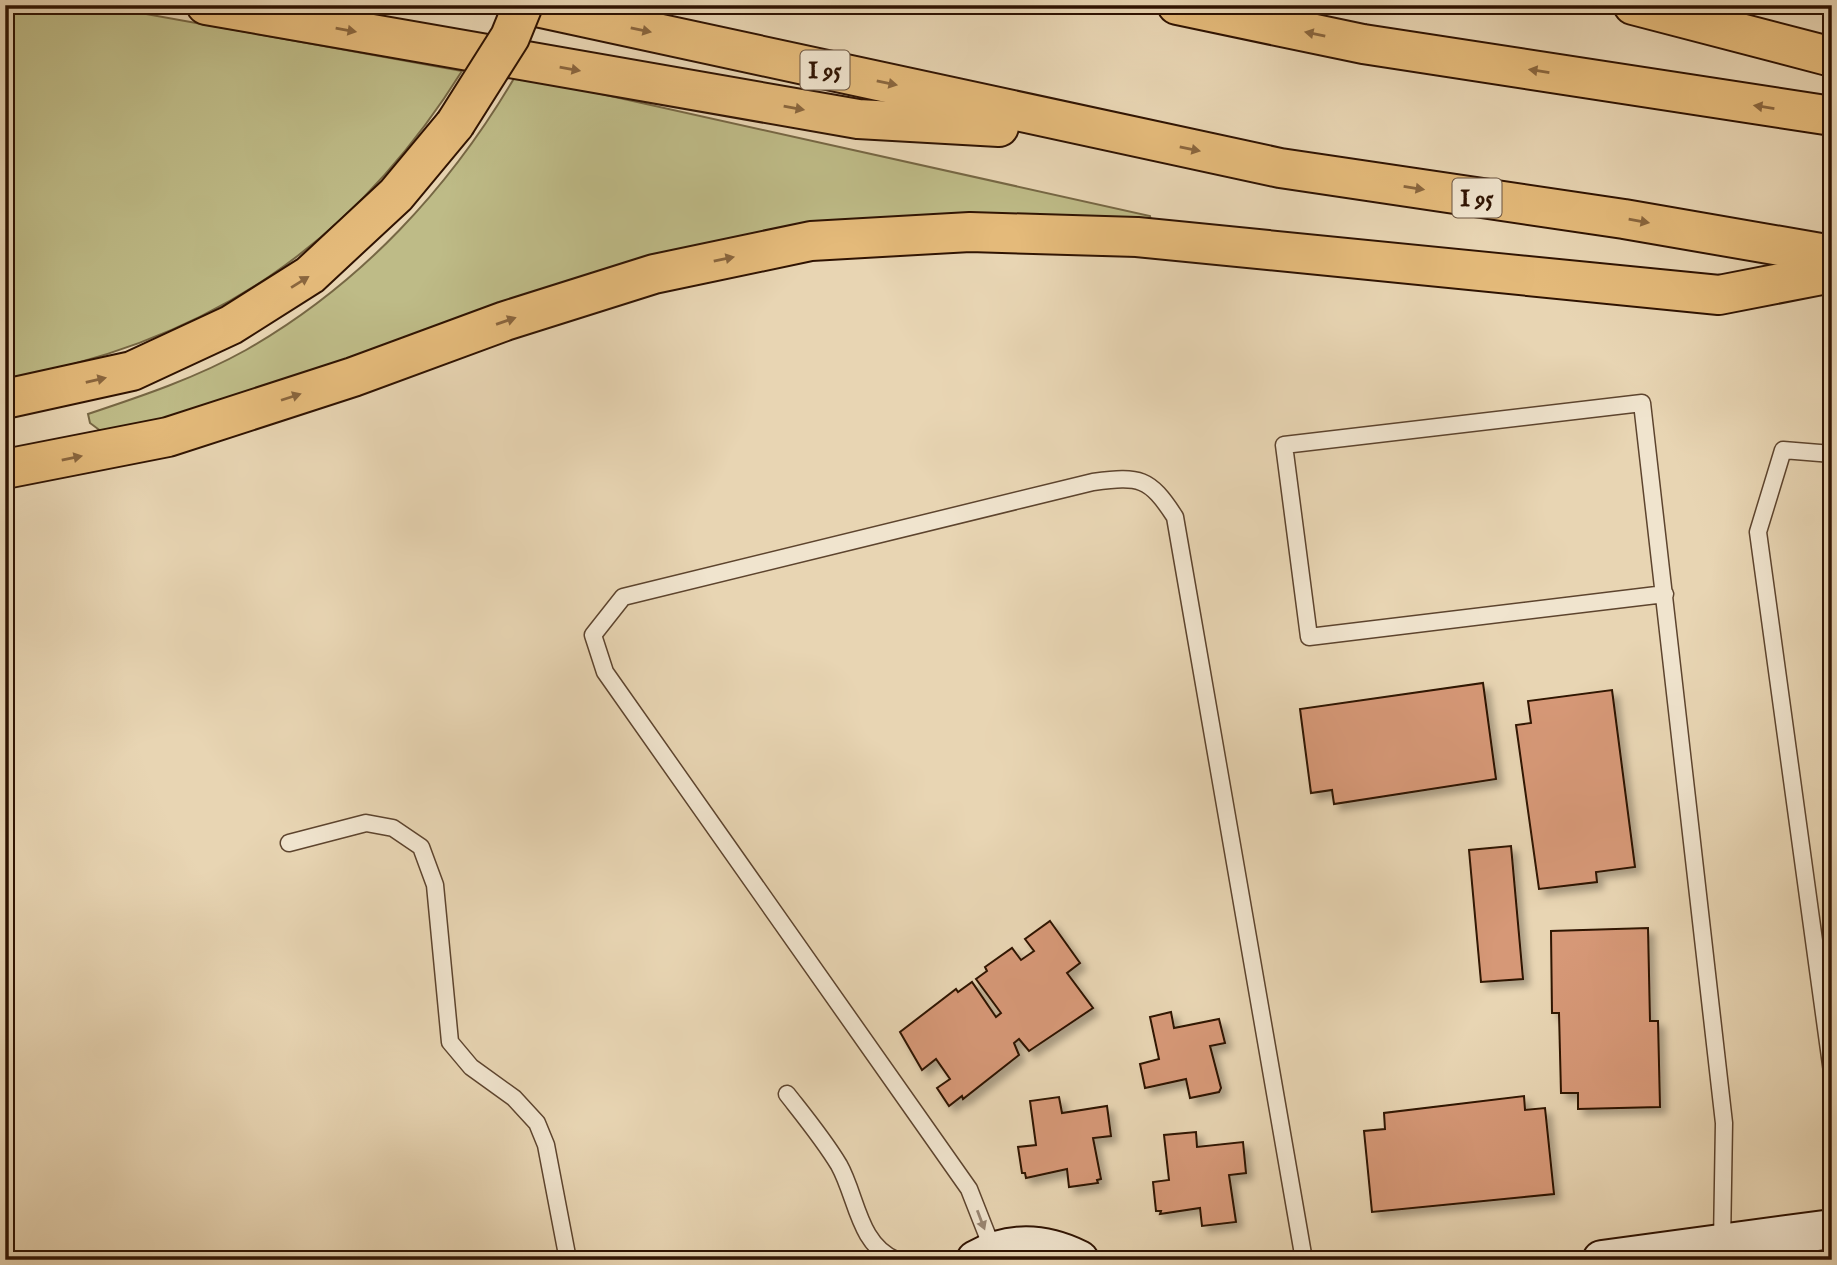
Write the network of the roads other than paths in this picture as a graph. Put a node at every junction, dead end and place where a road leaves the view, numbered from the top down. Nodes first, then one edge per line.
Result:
1 (206, 5) edge
2 (525, 5) edge
3 (1177, 5) edge
4 (1633, 5) edge
5 (1832, 57) edge
6 (1832, 116) edge
7 (1123, 134) junction
8 (1832, 255) edge
9 (1832, 273) edge
10 (5, 399) edge
11 (1832, 454) edge
12 (5, 469) edge
13 (1665, 594) junction
14 (289, 844) dead end
15 (1832, 1072) edge
16 (788, 1094) dead end
17 (1832, 1229) edge
18 (1719, 1252) edge
19 (985, 1255) edge
20 (884, 1258) edge
21 (568, 1260) edge
22 (1079, 1260) edge
23 (1304, 1260) edge
24 (1602, 1260) edge

1 -> 7 highway
2 -> 7 highway, I 95
10 -> 2 highway, bridge
6 -> 3 highway
4 - 5 highway
7 -> 8 highway, I 95
12 -> 9 highway
11 - 15 lane
13 - 13 lane
13 - 18 lane
14 - 21 lane
16 - 20 lane
17 - 18 street
18 - 24 street
19 - 22 street
23 -> 19 lane

